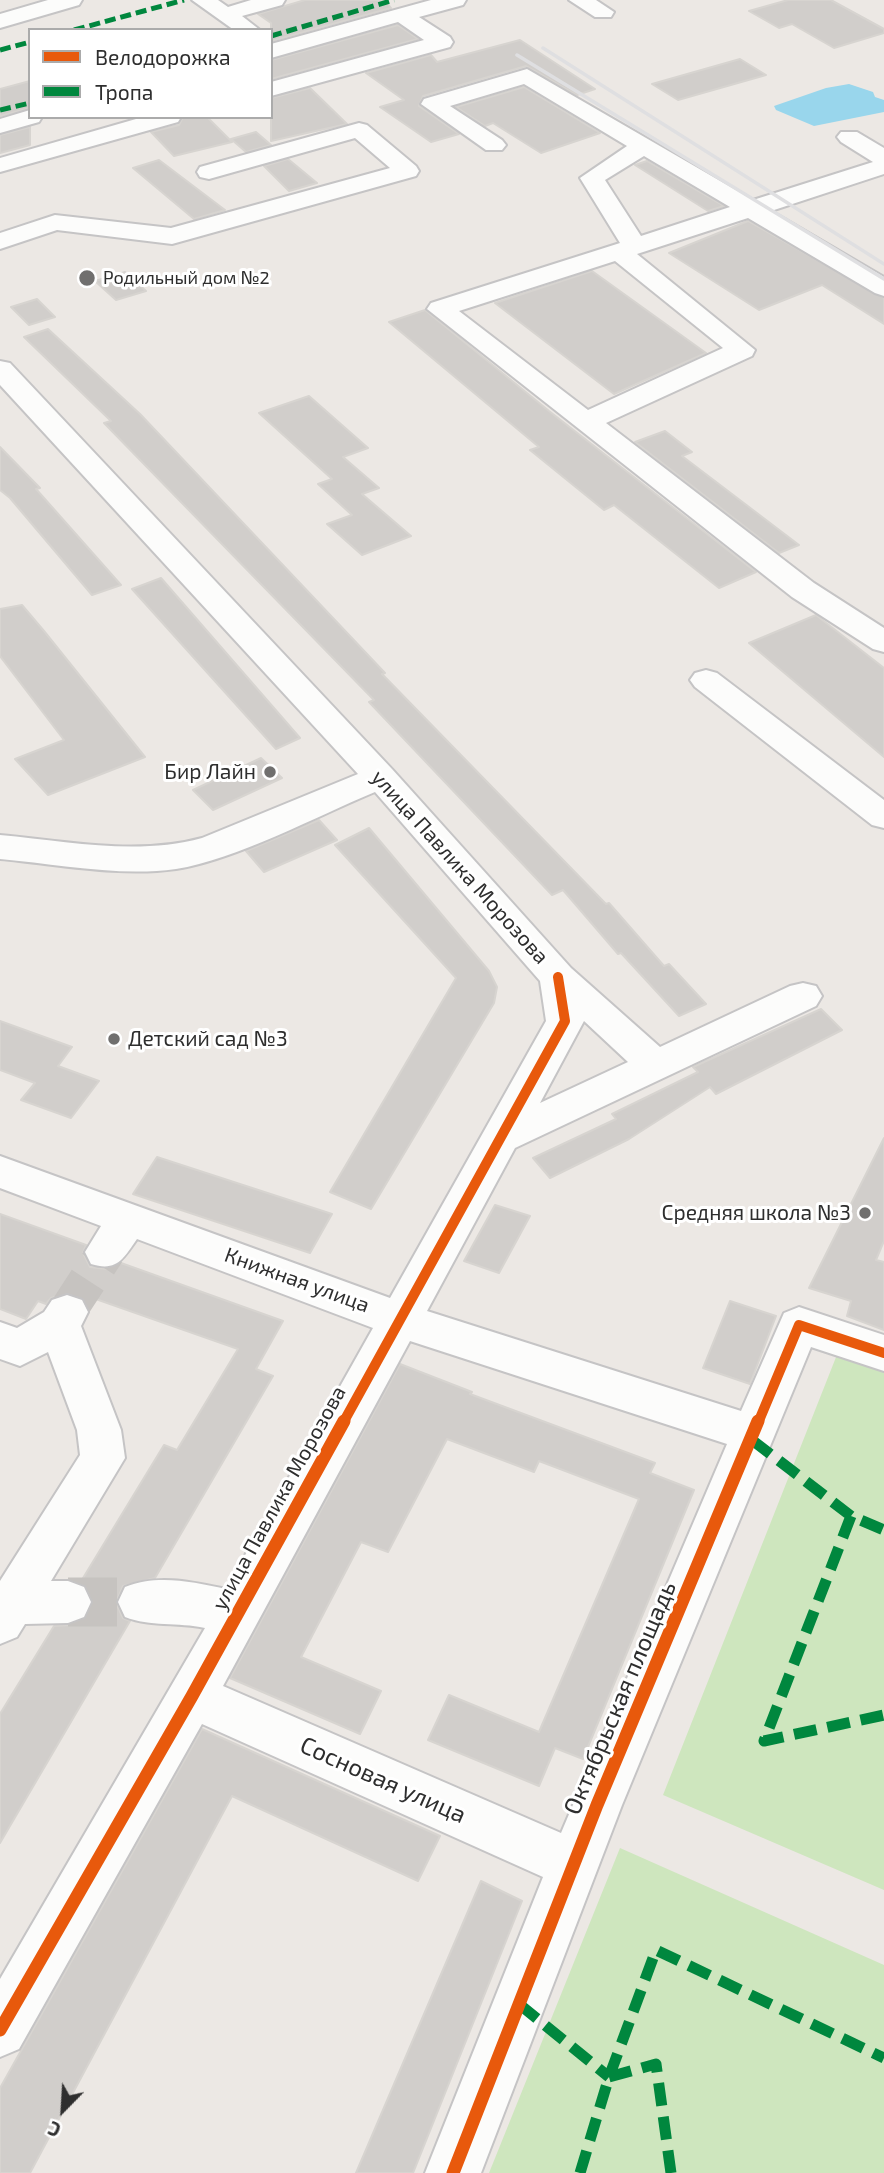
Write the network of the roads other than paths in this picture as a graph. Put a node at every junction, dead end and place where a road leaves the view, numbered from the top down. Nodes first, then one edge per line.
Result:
1 (71, 0) edge
2 (203, 0) edge
3 (274, 0) edge
4 (580, 0) edge
5 (446, 1) edge
6 (603, 12) dead end
7 (225, 14) junction
8 (402, 15) junction
9 (0, 21) edge
10 (247, 28) edge
11 (273, 49) edge
12 (273, 88) edge
13 (28, 118) edge
14 (163, 119) edge
15 (0, 126) edge
16 (849, 137) dead end
17 (494, 145) dead end
18 (644, 146) junction
19 (884, 158) edge
20 (0, 164) edge
21 (884, 166) edge
22 (209, 172) dead end
23 (753, 208) junction
24 (0, 241) edge
25 (627, 249) junction
26 (884, 288) edge
27 (0, 369) edge
28 (586, 422) junction
29 (884, 642) edge
30 (706, 680) dead end
31 (380, 777) junction
32 (884, 817) edge
33 (0, 848) edge
34 (558, 977) junction
35 (803, 996) dead end
36 (656, 1065) junction
37 (500, 1138) junction
38 (0, 1172) edge
39 (398, 1318) junction
40 (0, 1340) edge
41 (884, 1353) edge
42 (755, 1434) junction
43 (68, 1602) tunnel mouth
44 (141, 1602) tunnel mouth
45 (6, 1613) edge
46 (237, 1613) junction
47 (192, 1696) junction
48 (573, 1864) junction
49 (0, 2030) edge
50 (453, 2173) edge

1 - 9 street
2 - 7 street
3 - 7 street
4 - 6 street
5 - 8 street
7 - 10 street
8 - 11 street
8 - 12 street
13 - 15 street
14 - 20 street
16 - 19 street
17 - 18 street
18 - 23 street
18 - 25 street
21 - 23 street
22 - 24 street
23 - 25 street
23 - 26 street
25 - 28 street
25 - 28 street
27 - 31 street, улица Павлика Морозова
28 - 29 street
30 - 32 street
31 - 33 street
31 - 34 street, улица Павлика Морозова
34 - 36 street
34 - 37 street, улица Павлика Морозова
35 - 36 street
36 - 37 street
37 - 39 street, улица Павлика Морозова
38 - 39 street, Книжная улица
39 - 42 street, Книжная улица
39 - 46 street, улица Павлика Морозова
40 - 45 street
41 - 42 street, Октябрьская площадь
42 - 48 street, Октябрьская площадь
43 - 45 street
44 - 46 street
46 - 47 street, улица Павлика Морозова
47 - 48 street, Сосновая улица
47 - 49 street, улица Павлика Морозова
48 - 50 street, Октябрьская площадь

